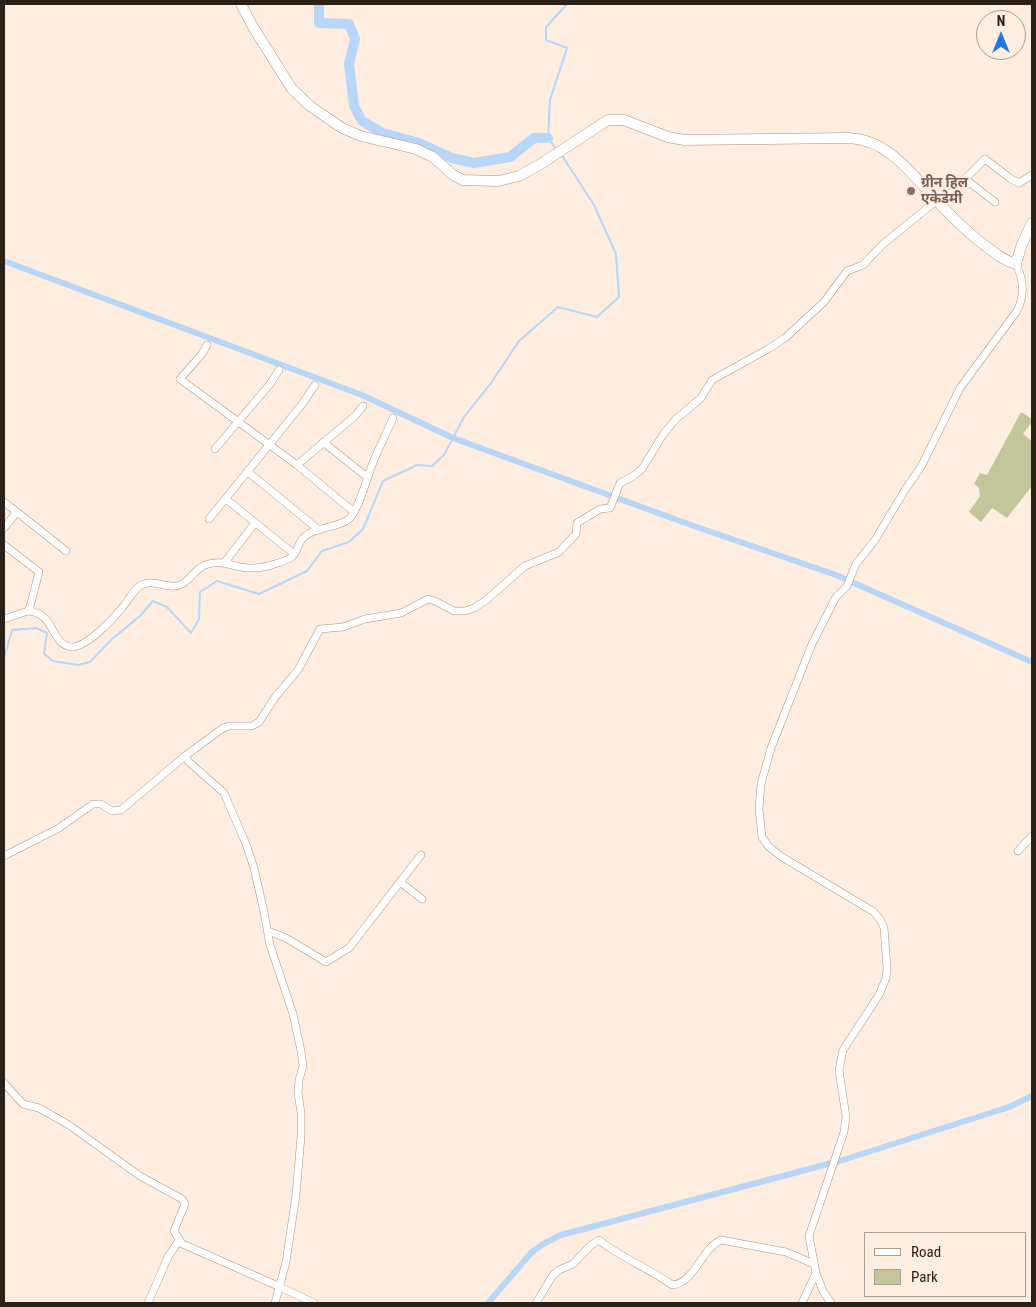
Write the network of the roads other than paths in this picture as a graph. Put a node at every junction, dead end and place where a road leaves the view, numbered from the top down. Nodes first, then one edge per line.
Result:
1 (241, 4) edge
2 (1032, 175) edge
3 (965, 179) junction
4 (938, 202) junction
5 (995, 202) dead end
6 (1032, 223) edge
7 (1016, 264) junction
8 (207, 344) dead end
9 (279, 370) dead end
10 (315, 385) dead end
11 (363, 406) dead end
12 (393, 418) dead end
13 (238, 423) junction
14 (322, 442) junction
15 (270, 445) junction
16 (215, 449) dead end
17 (297, 465) junction
18 (248, 472) junction
19 (367, 477) junction
20 (226, 499) junction
21 (4, 502) edge
22 (17, 512) junction
23 (354, 512) junction
24 (209, 519) dead end
25 (255, 523) junction
26 (4, 528) edge
27 (319, 530) junction
28 (4, 545) edge
29 (66, 551) dead end
30 (294, 554) junction
31 (225, 562) junction
32 (28, 611) junction
33 (4, 619) edge
34 (185, 756) junction
35 (1032, 836) edge
36 (1018, 850) dead end
37 (421, 855) dead end
38 (4, 856) edge
39 (400, 882) junction
40 (422, 899) dead end
41 (268, 931) junction
42 (4, 1083) edge
43 (180, 1242) junction
44 (814, 1264) junction
45 (816, 1273) junction
46 (278, 1286) junction
47 (148, 1303) edge
48 (275, 1303) edge
49 (314, 1303) edge
50 (536, 1303) edge
51 (802, 1303) edge
52 (830, 1303) edge

1 - 4 street
2 - 3 street
3 - 4 street
3 - 5 street
4 - 7 street
4 - 34 street
6 - 7 street
7 - 44 street
8 - 13 street
9 - 13 street
10 - 15 street
11 - 14 street
12 - 19 street
13 - 15 street
13 - 16 street
14 - 17 street
14 - 19 street
15 - 17 street
15 - 18 street
17 - 23 street
18 - 20 street
18 - 27 street
19 - 23 street
20 - 24 street
20 - 25 street
21 - 22 street
22 - 26 street
22 - 29 street
23 - 27 street
25 - 30 street
25 - 31 street
27 - 30 street
28 - 32 street
30 - 31 street
31 - 32 street
32 - 33 street
34 - 38 street
34 - 41 street
35 - 36 street
37 - 39 street
39 - 40 street
39 - 41 street
41 - 46 street
42 - 43 street
43 - 46 street
43 - 47 street
44 - 45 street
44 - 50 street
45 - 51 street
45 - 52 street
46 - 48 street
46 - 49 street

